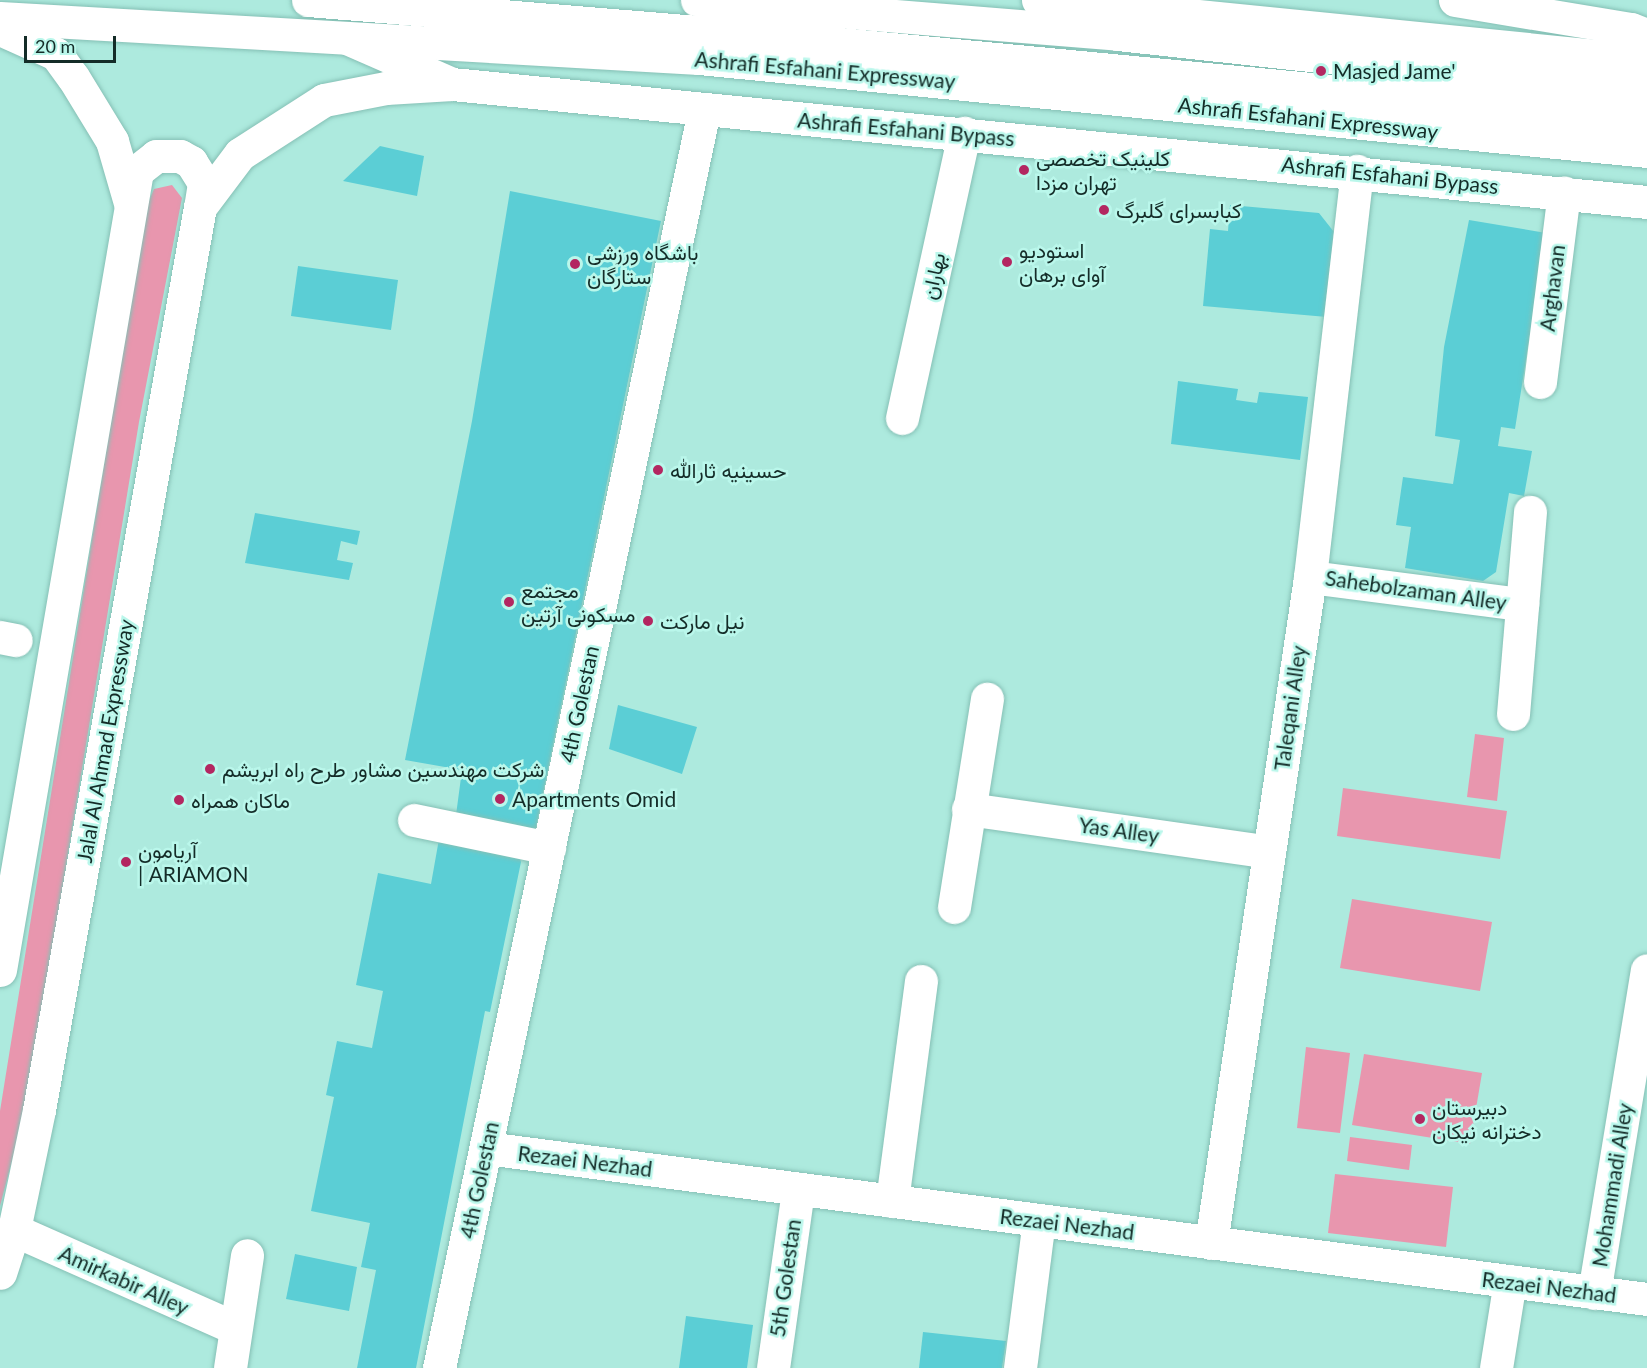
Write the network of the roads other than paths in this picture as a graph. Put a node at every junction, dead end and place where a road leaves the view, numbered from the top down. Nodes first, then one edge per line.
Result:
1 (308, 0) edge
2 (697, 0) edge
3 (1038, 0) edge
4 (1455, 0) edge
5 (0, 18) edge
6 (0, 29) edge
7 (1647, 35) edge
8 (349, 39) junction
9 (1647, 61) edge
10 (452, 84) junction
11 (1647, 92) edge
12 (704, 111) junction
13 (1647, 121) edge
14 (964, 134) junction
15 (1647, 151) edge
16 (1357, 171) junction
17 (1564, 193) junction
18 (1647, 202) edge
19 (130, 205) junction
20 (200, 207) junction
21 (1539, 382) dead end
22 (902, 418) dead end
23 (1530, 512) dead end
24 (1310, 576) junction
25 (1522, 604) junction
26 (987, 699) dead end
27 (1514, 714) dead end
28 (968, 809) junction
29 (414, 820) dead end
30 (549, 848) junction
31 (1269, 852) junction
32 (954, 907) dead end
33 (0, 970) edge
34 (1647, 970) edge
35 (921, 981) dead end
36 (486, 1148) junction
37 (798, 1189) junction
38 (892, 1201) junction
39 (1039, 1220) junction
40 (14, 1230) junction
41 (1211, 1243) junction
42 (247, 1255) dead end
43 (0, 1272) edge
44 (1509, 1281) junction
45 (1594, 1293) junction
46 (1647, 1299) edge
47 (235, 1328) junction
48 (230, 1368) edge
49 (439, 1368) edge
50 (772, 1368) edge
51 (1020, 1368) edge
52 (1496, 1368) edge

1 - 13 main road
2 - 11 main road
3 - 9 main road
4 - 7 main road
5 - 8 main road, Ashrafi Esfahani Expressway
6 - 19 main road
8 - 10 main road
8 - 15 main road, Ashrafi Esfahani Expressway
10 - 12 main road, Ashrafi Esfahani Bypass
10 - 20 main road
12 - 14 main road, Ashrafi Esfahani Bypass
12 - 30 main road, 4th Golestan
14 - 16 main road, Ashrafi Esfahani Bypass
14 - 22 main road, بهاران
16 - 17 main road, Ashrafi Esfahani Bypass
16 - 24 main road, Taleqani Alley
17 - 18 main road, Ashrafi Esfahani Bypass
17 - 21 main road, Arghavan
19 - 20 main road, Jalal Al Ahmad Expressway
19 - 33 main road
20 - 40 main road, Jalal Al Ahmad Expressway
23 - 25 main road, Sahebolzaman Alley
24 - 25 main road, Sahebolzaman Alley
24 - 31 main road, Taleqani Alley
25 - 27 main road, Sahebolzaman Alley
26 - 28 main road
28 - 31 main road, Yas Alley
28 - 32 main road
29 - 30 main road
30 - 36 main road, 4th Golestan
31 - 41 main road, Taleqani Alley
34 - 45 main road, Mohammadi Alley
35 - 38 main road
36 - 37 main road, Rezaei Nezhad
36 - 49 main road, 4th Golestan
37 - 38 main road, Rezaei Nezhad
37 - 50 main road, 5th Golestan
38 - 39 main road, Rezaei Nezhad
39 - 41 main road, Rezaei Nezhad
39 - 51 main road
40 - 43 main road, Jalal Al Ahmad Expressway
40 - 47 main road, Amirkabir Alley
41 - 44 main road, Rezaei Nezhad
42 - 47 main road
44 - 45 main road, Rezaei Nezhad
44 - 52 main road
45 - 46 main road, Rezaei Nezhad
47 - 48 main road

